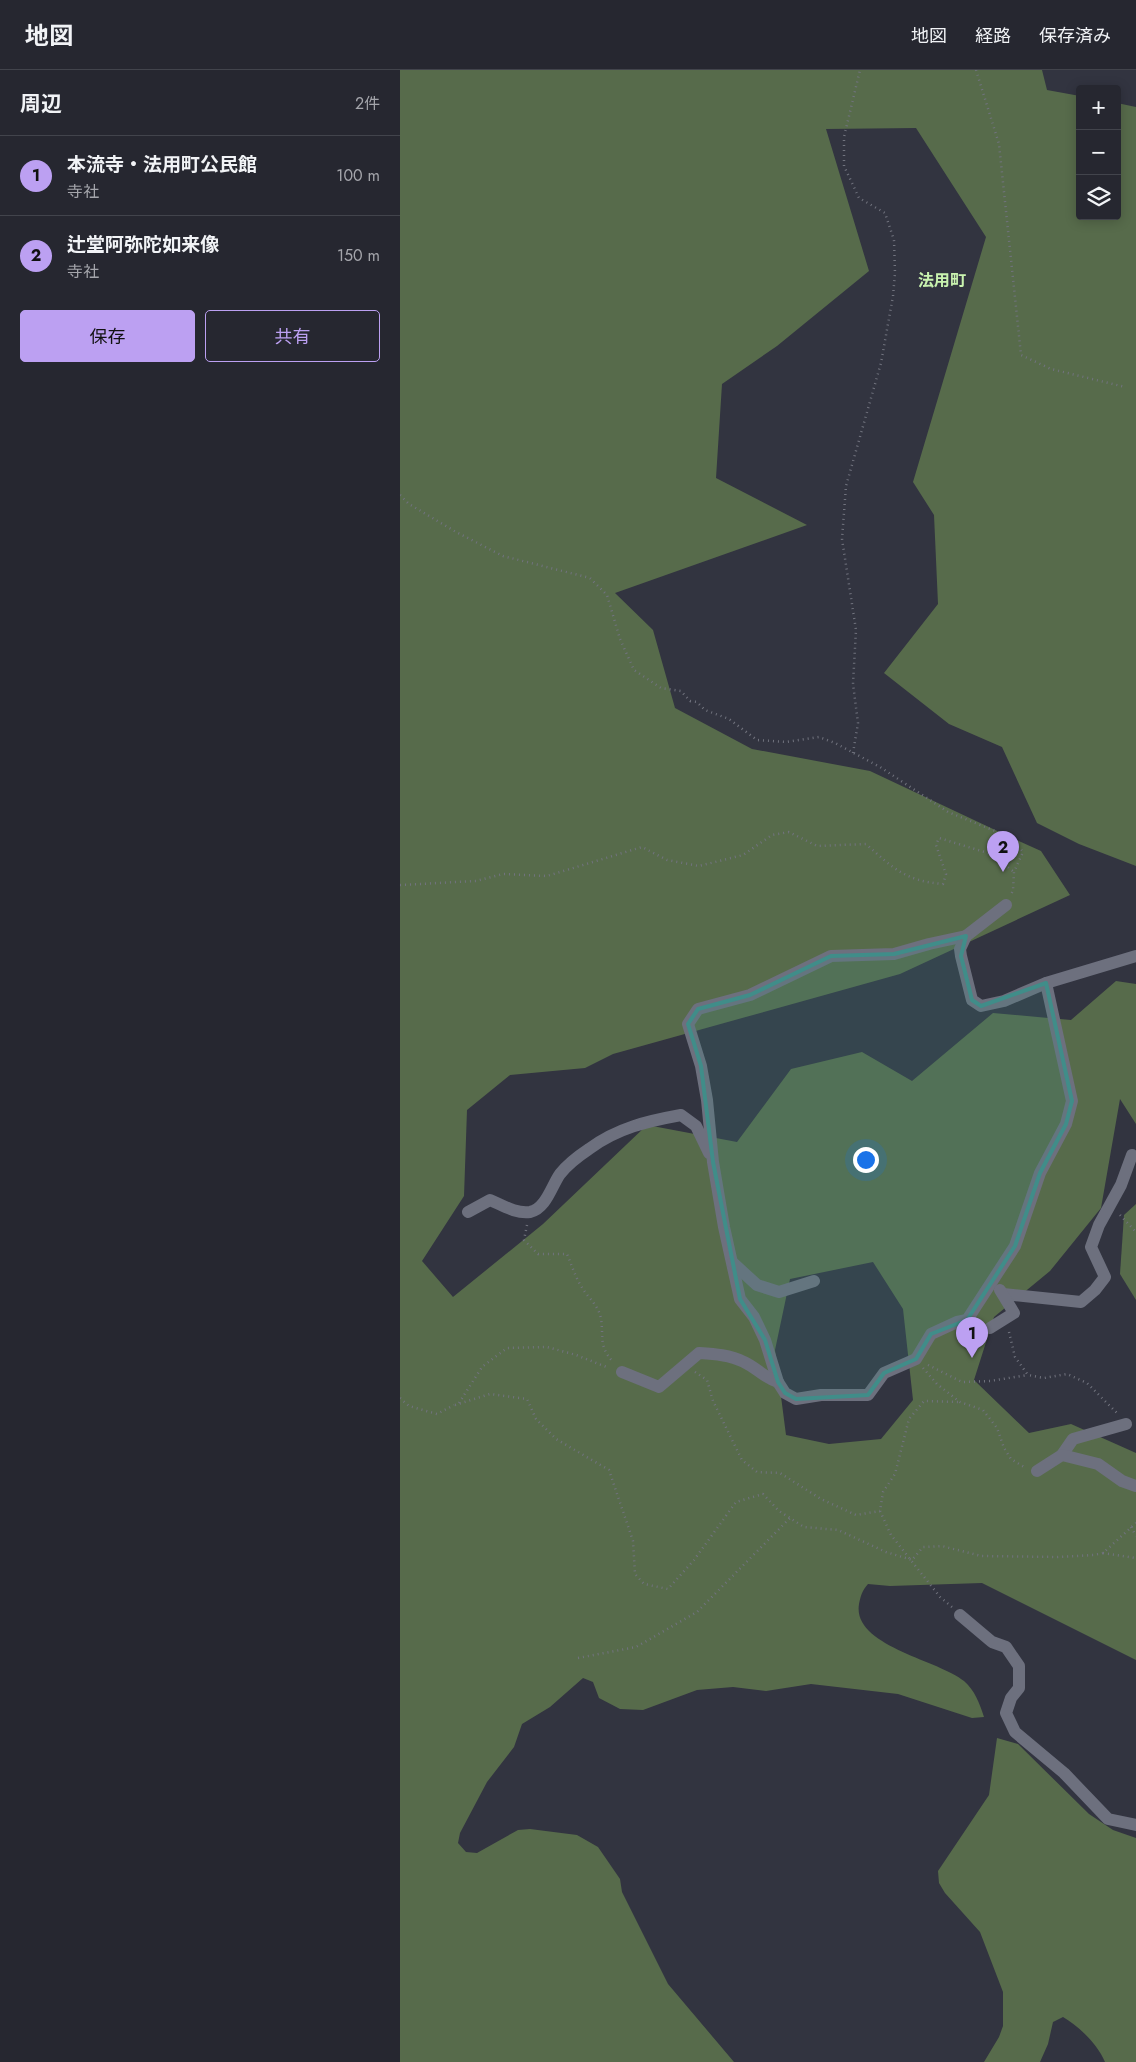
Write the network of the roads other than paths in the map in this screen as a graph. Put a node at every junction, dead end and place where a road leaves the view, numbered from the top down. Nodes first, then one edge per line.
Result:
1 (1006, 906) road end
2 (966, 936) junction
3 (1136, 956) edge
4 (1046, 983) junction
5 (1132, 1155) dead end
6 (713, 1162) junction
7 (468, 1212) dead end
8 (733, 1262) junction
9 (814, 1281) dead end
10 (994, 1282) junction
11 (1003, 1294) junction
12 (990, 1328) road end
13 (622, 1372) road end
14 (778, 1382) junction
15 (1126, 1424) road end
16 (1062, 1455) junction
17 (1037, 1471) road end
18 (1136, 1486) edge
19 (960, 1615) road end
20 (1136, 1825) edge

1 - 2 street
2 - 4 street
2 - 6 street
3 - 4 street
4 - 10 street
5 - 11 street
6 - 7 street
6 - 8 street
8 - 9 street
8 - 14 street
10 - 11 street
10 - 14 street
11 - 12 street
13 - 14 street
15 - 16 street
16 - 17 street
16 - 18 street
19 - 20 street

